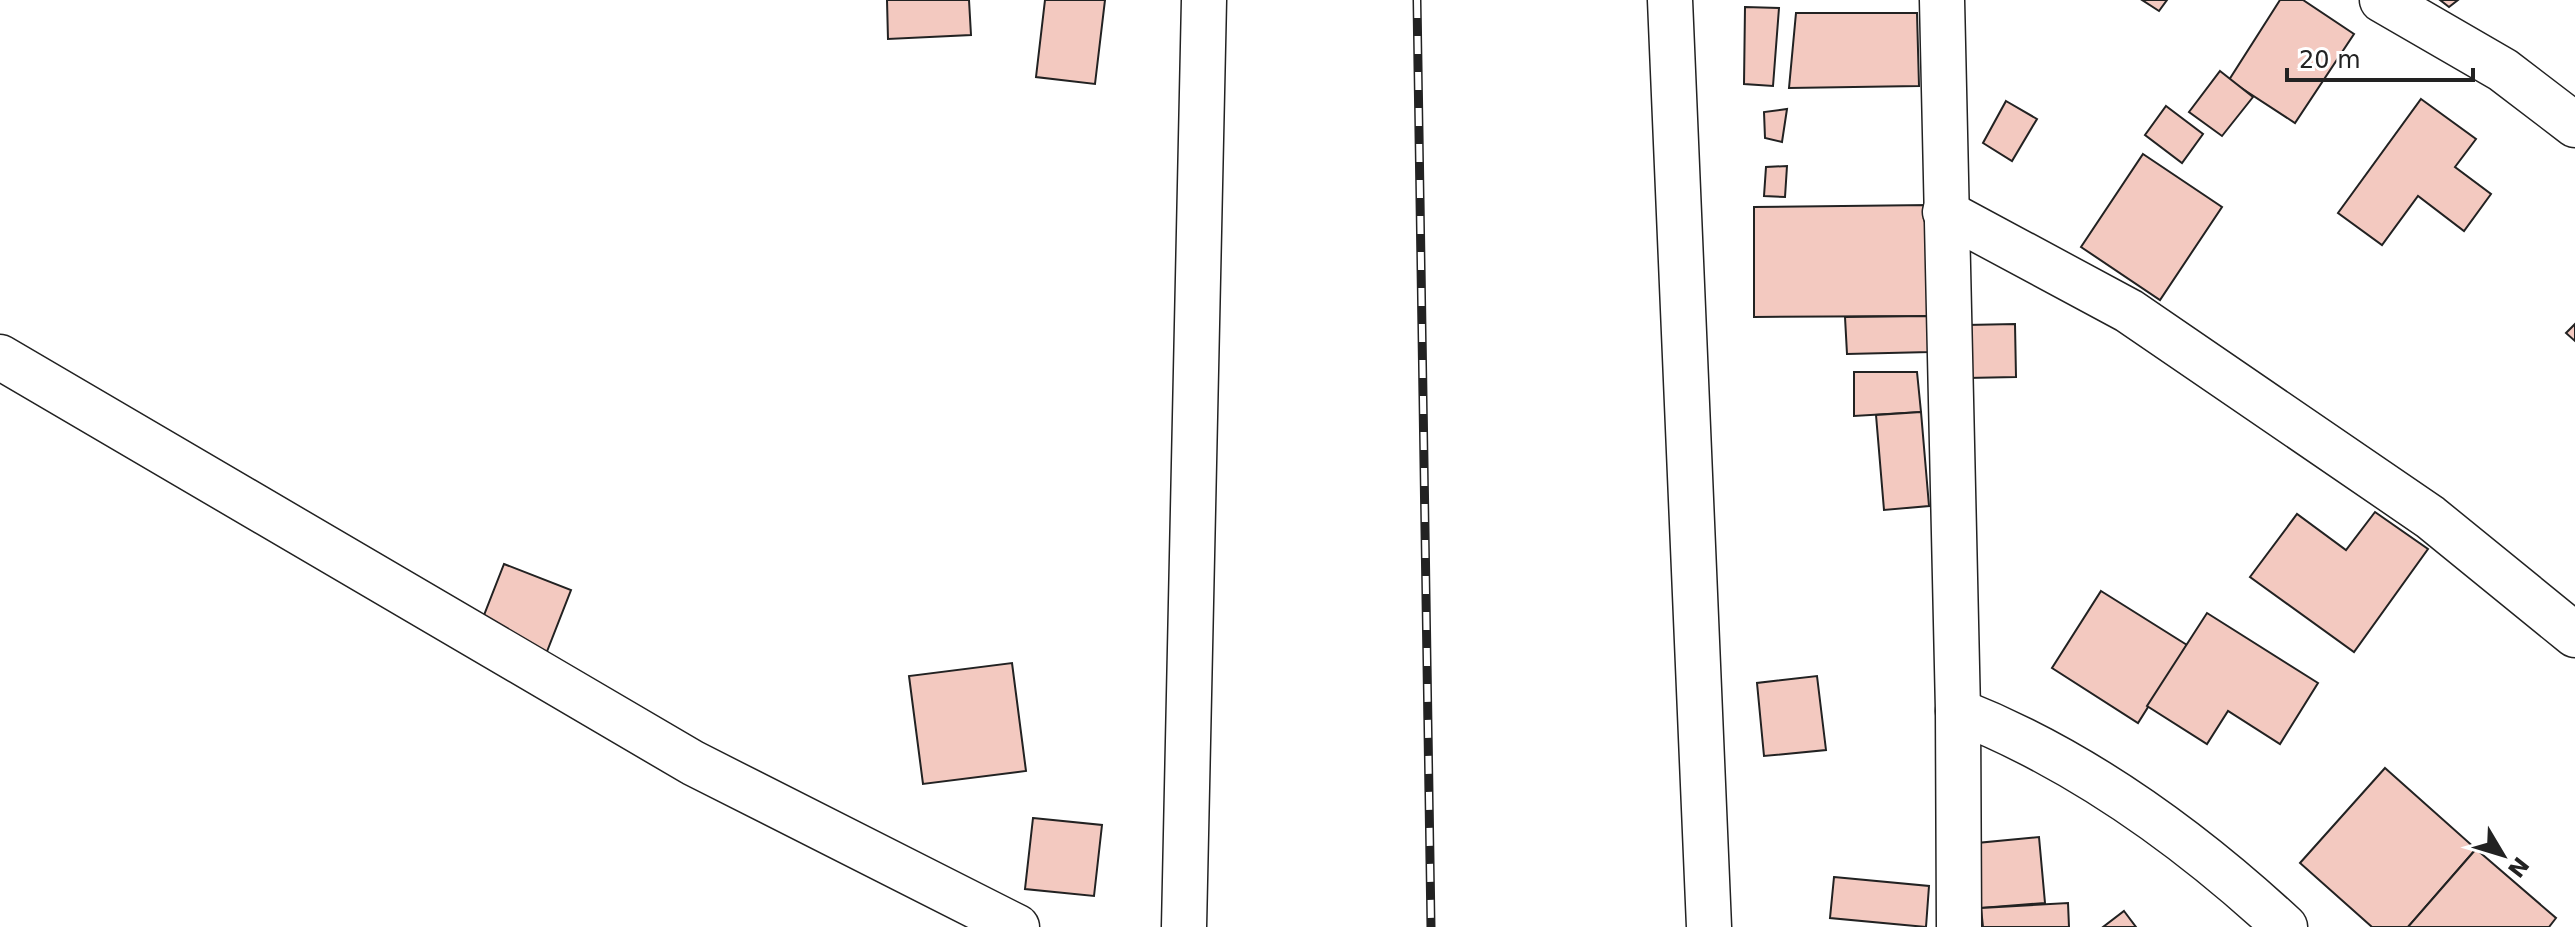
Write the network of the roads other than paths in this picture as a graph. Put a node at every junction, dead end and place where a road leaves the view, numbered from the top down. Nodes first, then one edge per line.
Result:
1 (1204, 0) edge
2 (1670, 0) edge
3 (1942, 0) edge
4 (2382, 0) edge
5 (2575, 125) edge
6 (1945, 212) junction
7 (0, 357) edge
8 (2575, 635) edge
9 (1958, 711) junction
10 (1017, 927) edge
11 (1184, 927) edge
12 (1709, 927) edge
13 (1959, 927) edge
14 (2285, 927) edge

1 - 11 street
2 - 12 street
3 - 6 street
4 - 5 street
6 - 8 street
6 - 9 street
7 - 10 street
9 - 13 street
9 - 14 street

